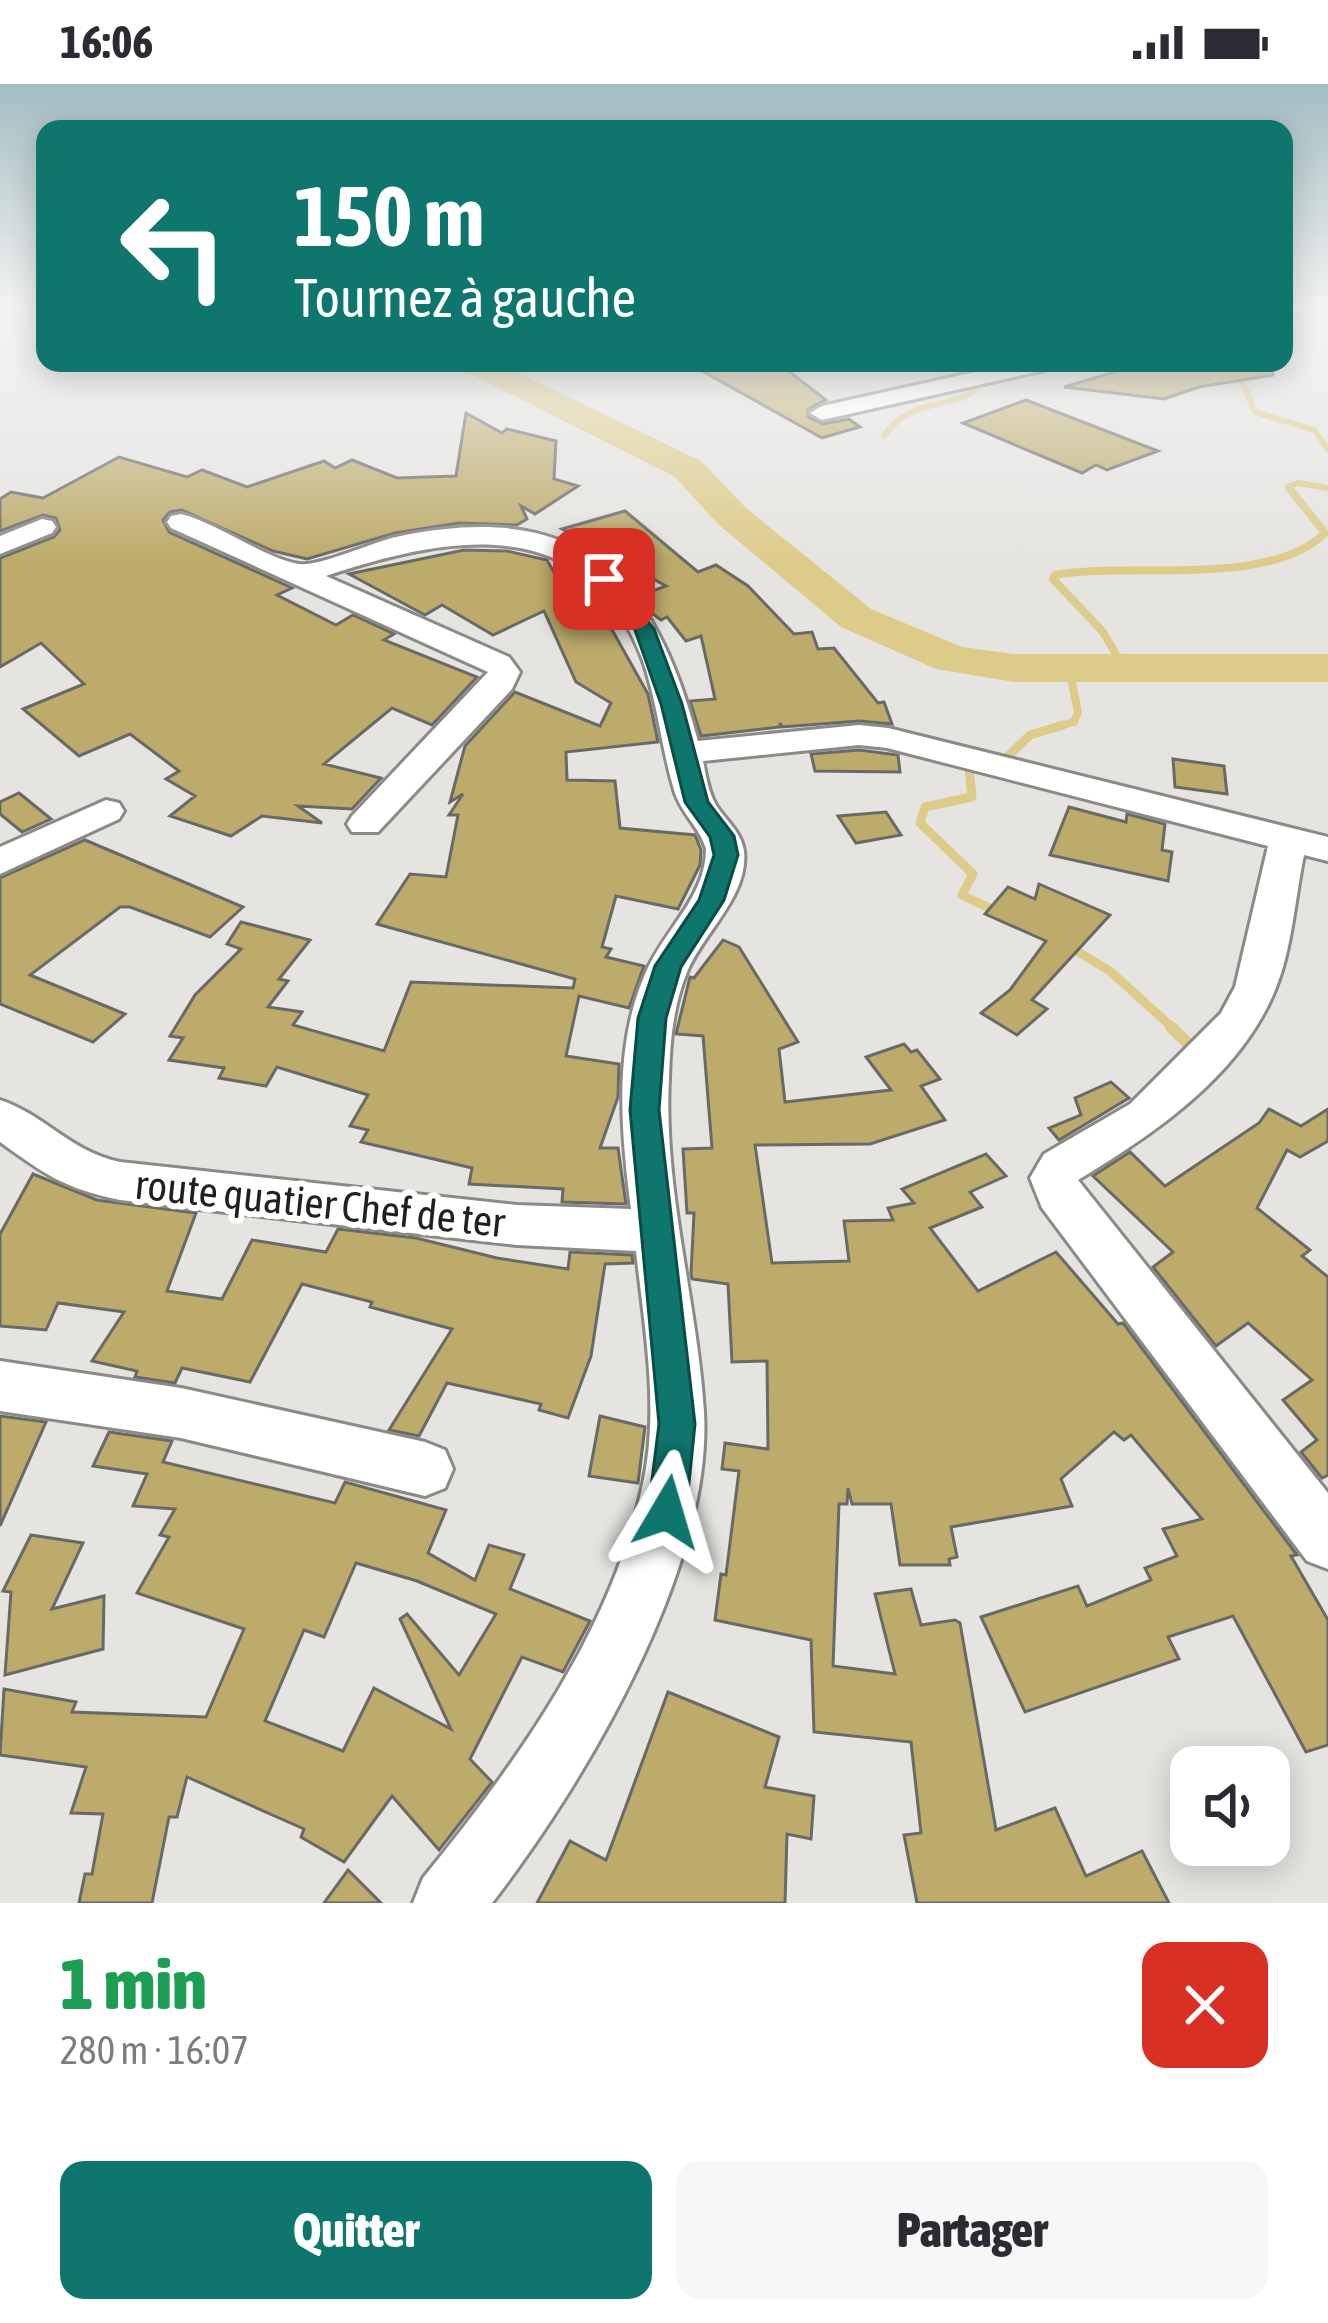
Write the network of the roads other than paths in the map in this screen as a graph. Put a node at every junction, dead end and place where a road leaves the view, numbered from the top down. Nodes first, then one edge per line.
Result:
1 (921, 391) edge
2 (822, 413) dead end
3 (181, 523) dead end
4 (42, 527) dead end
5 (0, 546) edge
6 (297, 576) junction
7 (683, 753) junction
8 (106, 811) dead end
9 (365, 824) dead end
10 (1308, 845) edge
11 (0, 862) edge
12 (0, 1118) edge
13 (658, 1231) junction
14 (0, 1386) edge
15 (425, 1469) dead end
16 (1328, 1540) edge
17 (448, 1903) edge

1 - 2 street
3 - 6 street
4 - 5 street
6 - 7 street
6 - 9 street
7 - 10 street
7 - 13 street
8 - 11 street
10 - 16 street
12 - 13 street, route quatier Chef de ter
13 - 17 street
14 - 15 street

